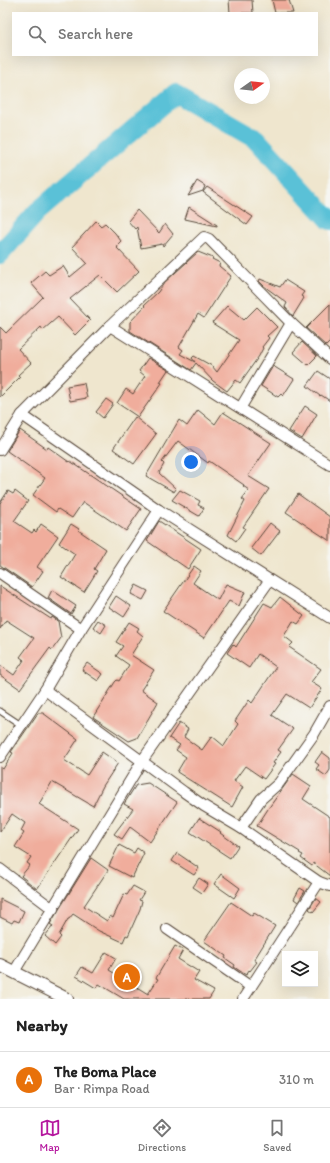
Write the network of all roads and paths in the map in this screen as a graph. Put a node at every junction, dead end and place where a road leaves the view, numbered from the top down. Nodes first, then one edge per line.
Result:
1 (292, 323) junction
2 (110, 326) junction
3 (330, 359) edge
4 (241, 407) junction
5 (22, 415) junction
6 (0, 450) edge
7 (330, 465) edge
8 (158, 510) junction
9 (0, 573) edge
10 (269, 580) junction
11 (330, 618) edge
12 (81, 629) junction
13 (45, 690) junction
14 (330, 706) edge
15 (0, 710) edge
16 (21, 725) junction
17 (0, 757) edge
18 (142, 761) junction
19 (241, 828) junction
20 (0, 869) edge
21 (319, 882) junction
22 (330, 886) edge
23 (53, 909) junction
24 (167, 929) dead end
25 (0, 965) edge
26 (14, 972) junction
27 (251, 987) junction
28 (67, 999) edge
29 (243, 999) edge

1 - 2 street
1 - 3 street
1 - 4 street
2 - 4 street
2 - 5 street
4 - 7 street
5 - 6 street
5 - 8 street
8 - 10 street
8 - 12 street
9 - 12 street
10 - 11 street
10 - 18 street
12 - 13 street
13 - 16 street
13 - 18 street
14 - 19 street
15 - 16 lane
16 - 17 street
18 - 19 street
18 - 23 street
19 - 21 street
20 - 23 street
21 - 22 street
21 - 27 street
23 - 26 street
24 - 27 street
25 - 26 street
26 - 28 street
27 - 29 street

